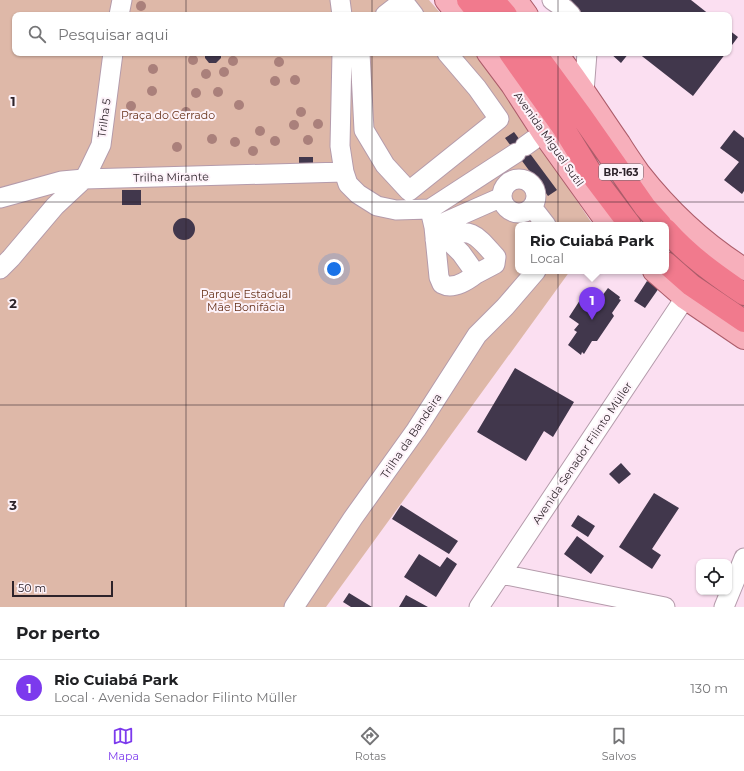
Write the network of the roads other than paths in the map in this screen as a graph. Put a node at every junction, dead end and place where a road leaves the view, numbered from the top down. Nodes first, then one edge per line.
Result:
1 (122, 0) edge
2 (340, 0) edge
3 (446, 0) edge
4 (468, 0) edge
5 (493, 0) edge
6 (516, 0) edge
7 (552, 0) edge
8 (405, 6) edge
9 (120, 12) edge
10 (342, 12) edge
11 (392, 12) edge
12 (456, 12) edge
13 (478, 12) edge
14 (503, 12) edge
15 (525, 12) edge
16 (568, 12) edge
17 (113, 56) edge
18 (342, 56) edge
19 (360, 56) edge
20 (450, 56) edge
21 (490, 56) edge
22 (512, 56) edge
23 (537, 56) edge
24 (558, 56) edge
25 (587, 56) edge
26 (584, 92) junction
27 (364, 130) junction
28 (553, 131) junction
29 (340, 146) junction
30 (344, 172) junction
31 (84, 179) junction
32 (502, 197) junction
33 (0, 198) edge
34 (532, 207) junction
35 (544, 222) edge
36 (607, 222) edge
37 (628, 222) edge
38 (658, 222) edge
39 (437, 229) junction
40 (669, 234) edge
41 (669, 266) edge
42 (0, 269) edge
43 (744, 269) edge
44 (476, 274) junction
45 (534, 274) edge
46 (657, 274) edge
47 (744, 294) edge
48 (685, 298) junction
49 (744, 321) edge
50 (744, 338) edge
51 (744, 558) edge
52 (501, 574) junction
53 (599, 601) edge
54 (294, 607) edge
55 (479, 607) edge
56 (665, 607) edge
57 (724, 607) edge

1 - 9 street
2 - 10 street
3 - 12 main road
4 - 13 highway
5 - 14 highway
6 - 15 main road
7 - 16 street
8 - 11 street
17 - 31 street, Trilha 5
18 - 29 street
19 - 27 street
20 - 27 street
21 - 28 main road, Avenida Miguel Sutil
22 - 28 highway, BR-163
23 - 38 highway, BR-163
24 - 26 main road
25 - 26 street
26 - 43 main road
27 - 29 street
28 - 36 main road, Avenida Miguel Sutil
28 - 37 highway, BR-163
28 - 39 street
29 - 30 street
30 - 31 street, Trilha Mirante
30 - 39 street
31 - 33 street, Trilha Mirante
31 - 42 street
32 - 34 street
32 - 34 street
32 - 39 street
34 - 35 street
39 - 44 street
39 - 44 street
39 - 44 street
40 - 47 highway
41 - 49 highway
45 - 54 street, Trilha da Bandeira
46 - 48 main road
48 - 50 main road
48 - 52 street, Avenida Senador Filinto Müller
51 - 57 street
52 - 53 street
52 - 55 street, Avenida Senador Filinto Müller
53 - 56 street

